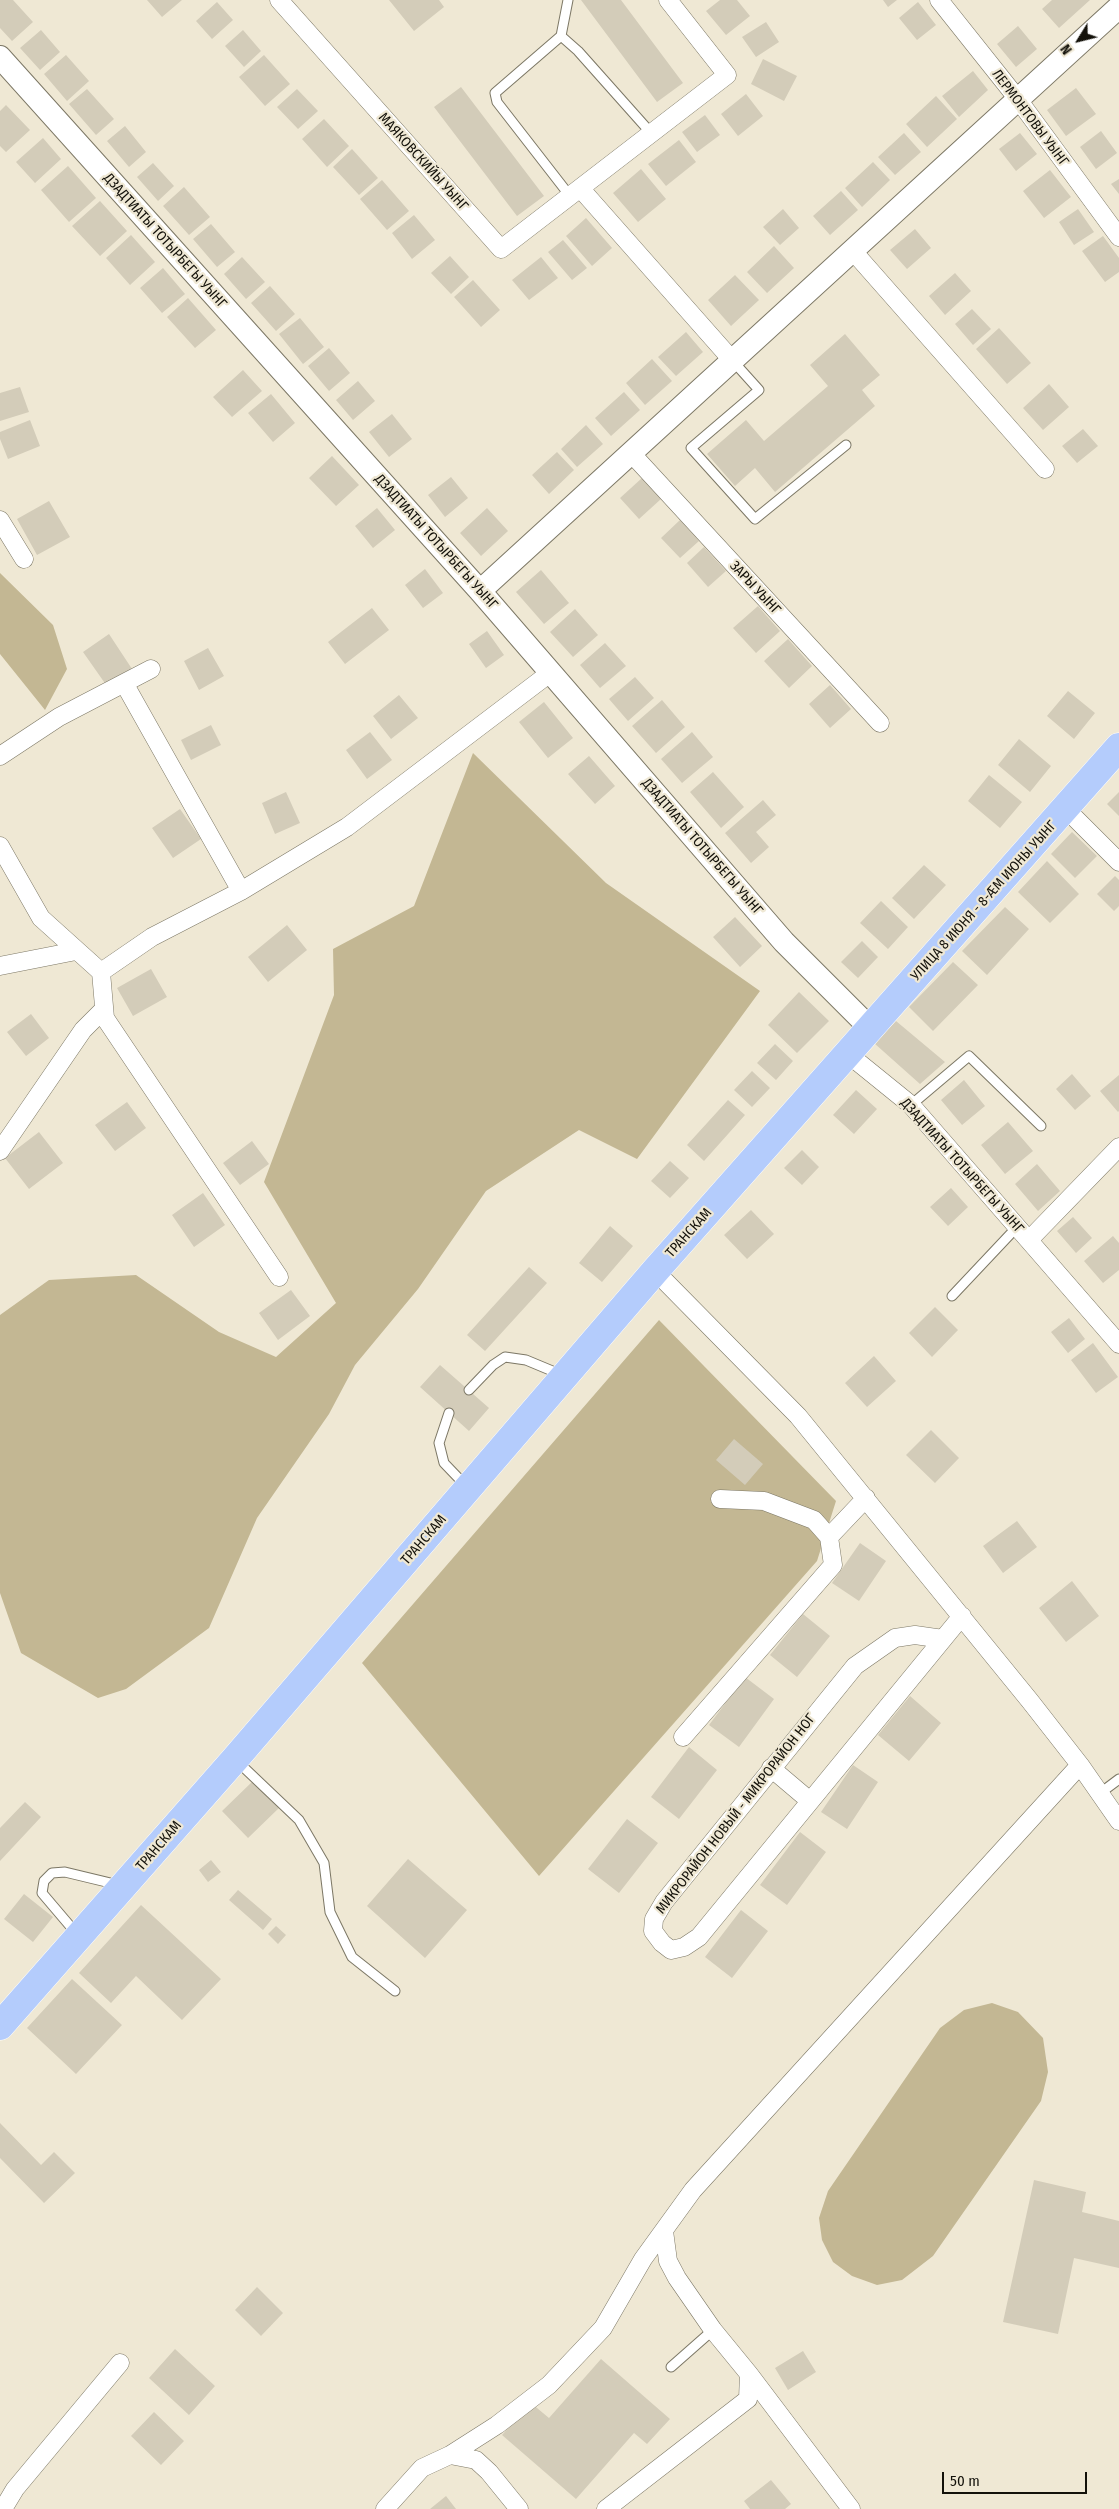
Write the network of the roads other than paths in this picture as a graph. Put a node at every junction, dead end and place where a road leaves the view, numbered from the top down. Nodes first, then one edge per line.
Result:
1 (279, 0) edge
2 (568, 0) edge
3 (668, 0) edge
4 (938, 0) edge
5 (1119, 7) edge
6 (561, 36) junction
7 (0, 57) edge
8 (1017, 98) junction
9 (651, 133) junction
10 (575, 192) junction
11 (1119, 237) edge
12 (852, 250) junction
13 (732, 360) junction
14 (846, 445) dead end
15 (631, 453) junction
16 (1045, 469) dead end
17 (0, 520) edge
18 (24, 559) dead end
19 (480, 590) junction
20 (150, 669) dead end
21 (550, 673) junction
22 (124, 683) junction
23 (880, 723) dead end
24 (1119, 747) edge
25 (0, 756) edge
26 (1066, 809) junction
27 (0, 846) edge
28 (1119, 862) edge
29 (241, 891) junction
30 (76, 951) junction
31 (0, 966) edge
32 (101, 972) junction
33 (104, 1009) junction
34 (870, 1028) junction
35 (848, 1054) junction
36 (911, 1105) junction
37 (1041, 1126) dead end
38 (1119, 1147) edge
39 (0, 1151) edge
40 (1017, 1227) junction
41 (1029, 1240) junction
42 (655, 1271) junction
43 (279, 1277) dead end
44 (952, 1296) dead end
45 (1119, 1344) edge
46 (565, 1376) junction
47 (469, 1390) dead end
48 (449, 1413) dead end
49 (469, 1488) junction
50 (866, 1498) junction
51 (720, 1499) dead end
52 (829, 1537) junction
53 (962, 1616) junction
54 (943, 1639) junction
55 (683, 1737) dead end
56 (235, 1759) junction
57 (1080, 1765) junction
58 (771, 1768) junction
59 (1119, 1779) edge
60 (1099, 1794) junction
61 (810, 1801) junction
62 (1119, 1821) edge
63 (125, 1886) junction
64 (80, 1937) junction
65 (395, 1992) dead end
66 (0, 2026) edge
67 (664, 2231) junction
68 (713, 2330) junction
69 (120, 2363) dead end
70 (671, 2367) dead end
71 (749, 2374) junction
72 (450, 2455) junction
73 (2, 2509) edge
74 (385, 2509) edge
75 (519, 2509) edge
76 (606, 2509) edge
77 (851, 2509) edge

1 - 10 street, МАЯКОВСКИЙЫ УЫНГ
2 - 6 lane
3 - 9 street, МАЯКОВСКИЙЫ УЫНГ
4 - 8 street, ЛЕРМОНТОВЫ УЫНГ
5 - 8 street
6 - 9 lane
6 - 10 lane
7 - 19 street, ДЗАДТИАТЫ ТОТЫРБЕГЫ УЫНГ
8 - 11 street, ЛЕРМОНТОВЫ УЫНГ
8 - 12 street
9 - 10 street, МАЯКОВСКИЙЫ УЫНГ
10 - 13 street
12 - 13 street
12 - 16 street
13 - 14 lane
13 - 15 street
15 - 19 street
15 - 23 street, ЗАРЫ УЫНГ
17 - 18 street
19 - 21 street, ДЗАДТИАТЫ ТОТЫРБЕГЫ УЫНГ
20 - 22 street
21 - 29 street
21 - 34 street, ДЗАДТИАТЫ ТОТЫРБЕГЫ УЫНГ
22 - 25 street
22 - 29 street
24 - 26 highway, УЛИЦА 8 ИЮНЯ - 8-ӔМ ИЮНЫ УЫНГ
26 - 28 street
26 - 34 highway, УЛИЦА 8 ИЮНЯ - 8-ӔМ ИЮНЫ УЫНГ
27 - 30 street
29 - 32 street
30 - 31 street
30 - 32 street
32 - 33 street
33 - 39 street
33 - 43 street
34 - 35 highway, УЛИЦА 8 ИЮНЯ - 8-ӔМ ИЮНЫ УЫНГ
35 - 36 street, ДЗАДТИАТЫ ТОТЫРБЕГЫ УЫНГ
35 - 42 highway, ТРАНСКАМ
36 - 37 lane
36 - 40 street, ДЗАДТИАТЫ ТОТЫРБЕГЫ УЫНГ
38 - 41 street, ДЗАДТИАТЫ ТОТЫРБЕГЫ УЫНГ
40 - 41 street, ДЗАДТИАТЫ ТОТЫРБЕГЫ УЫНГ
40 - 44 lane
41 - 45 street, ДЗАДТИАТЫ ТОТЫРБЕГЫ УЫНГ
42 - 46 highway, ТРАНСКАМ
42 - 50 street
46 - 47 lane
46 - 49 highway, ТРАНСКАМ
48 - 49 lane
49 - 56 highway, ТРАНСКАМ
50 - 52 street
50 - 53 street
51 - 52 street
52 - 55 street
53 - 54 street
53 - 57 street
54 - 58 street, МИКРОРАЙОН НОВЫЙ - МИКРОРАЙОН НОГ
54 - 61 street, МИКРОРАЙОН НОВЫЙ - МИКРОРАЙОН НОГ
56 - 63 highway, ТРАНСКАМ
56 - 65 lane
57 - 60 street
57 - 67 street
58 - 61 street
58 - 61 street, МИКРОРАЙОН НОВЫЙ - МИКРОРАЙОН НОГ
59 - 60 lane
60 - 62 street
63 - 64 highway, ТРАНСКАМ
63 - 64 lane
64 - 66 highway, ТРАНСКАМ
67 - 68 street
67 - 72 street
68 - 70 lane
68 - 71 street
69 - 73 street
71 - 76 street
71 - 77 street
72 - 74 street
72 - 75 street

